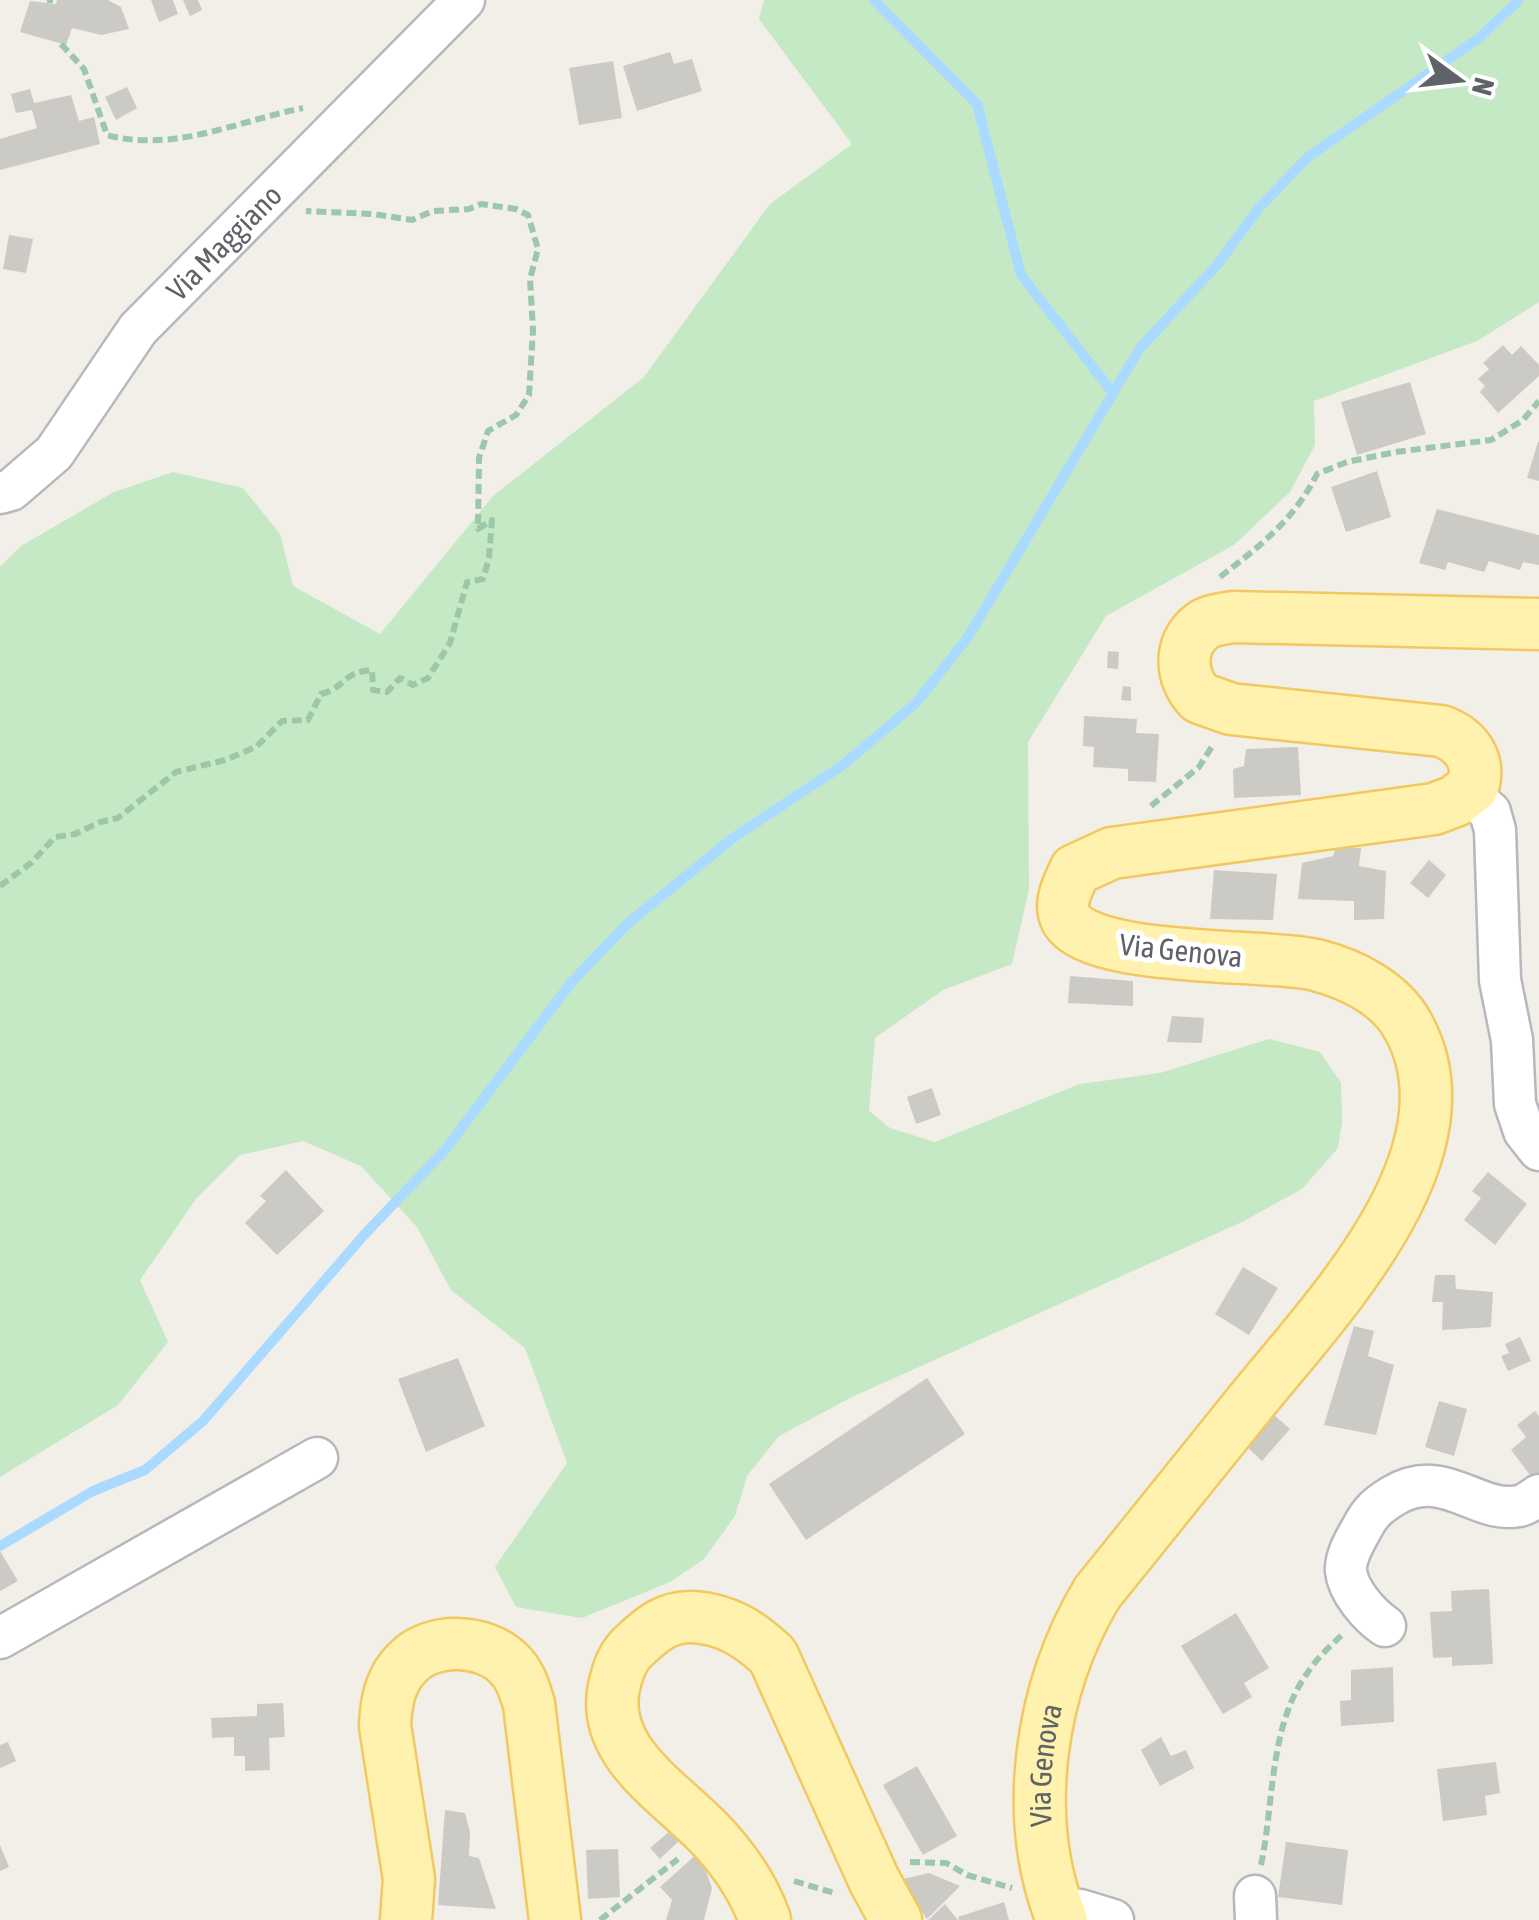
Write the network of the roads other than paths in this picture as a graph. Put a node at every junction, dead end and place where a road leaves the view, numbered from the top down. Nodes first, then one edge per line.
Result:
1 (464, 0) edge
2 (0, 492) edge
3 (1539, 624) edge
4 (1468, 793) junction
5 (1539, 1150) edge
6 (317, 1458) dead end
7 (1539, 1495) edge
8 (1375, 1619) road end
9 (0, 1638) edge
10 (778, 1899) edge
11 (885, 1900) edge
12 (1058, 1908) edge
13 (406, 1920) edge
14 (555, 1920) edge
15 (1114, 1920) edge

1 - 2 street, Via Maggiano
3 - 4 main road
4 - 5 street
4 - 12 main road, Via Genova
6 - 9 street
7 - 8 street
10 - 11 main road
12 - 15 street
13 - 14 main road

